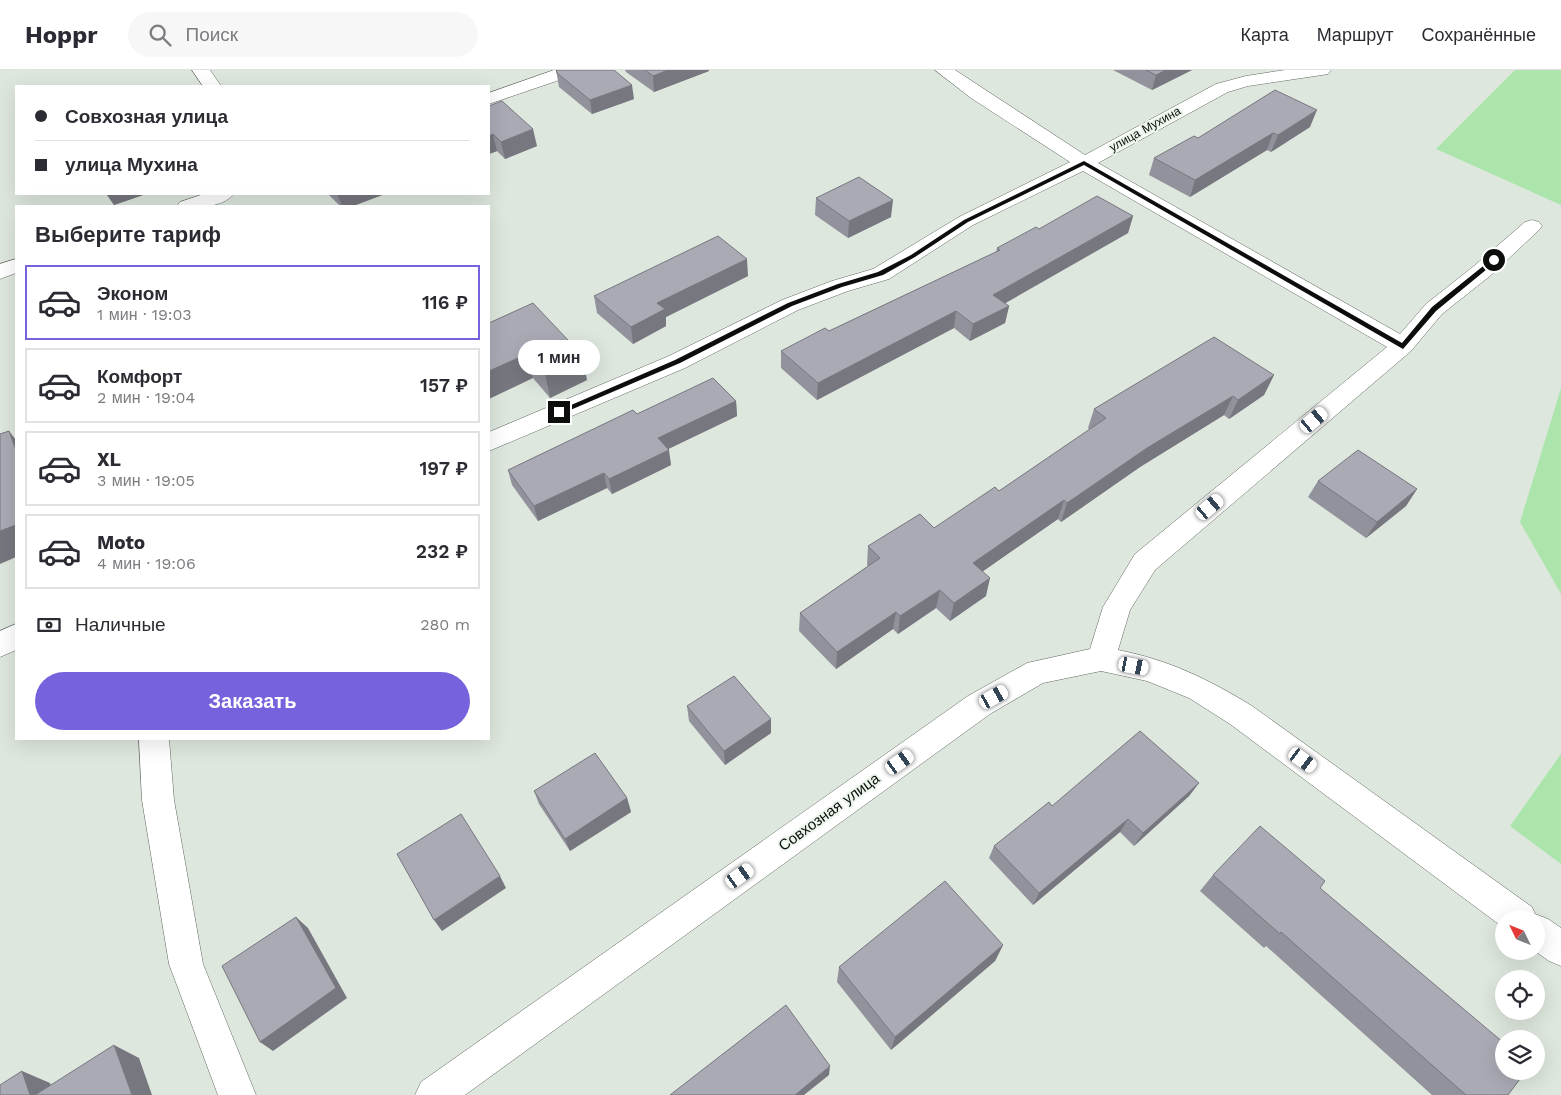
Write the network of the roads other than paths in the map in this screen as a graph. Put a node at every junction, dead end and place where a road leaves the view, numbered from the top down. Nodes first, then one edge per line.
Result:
1 (201, 70) edge
2 (572, 70) edge
3 (944, 70) edge
4 (1322, 70) edge
5 (211, 85) edge
6 (490, 99) edge
7 (1084, 163) junction
8 (219, 195) edge
9 (190, 205) edge
10 (1532, 226) dead end
11 (15, 266) edge
12 (0, 272) edge
13 (1403, 346) junction
14 (490, 442) edge
15 (15, 636) edge
16 (0, 644) edge
17 (1101, 659) junction
18 (154, 740) edge
19 (1508, 910) edge
20 (1545, 937) edge
21 (1561, 949) edge
22 (237, 1095) edge
23 (434, 1095) edge

1 - 5 street
2 - 6 street
3 - 7 street
4 - 7 street, улица Мухина
7 - 13 street
7 - 14 street, улица Мухина
8 - 9 street
10 - 13 street
11 - 12 street
13 - 17 street
15 - 16 street
17 - 19 street
17 - 23 street, Совхозная улица
18 - 22 street
20 - 21 street

